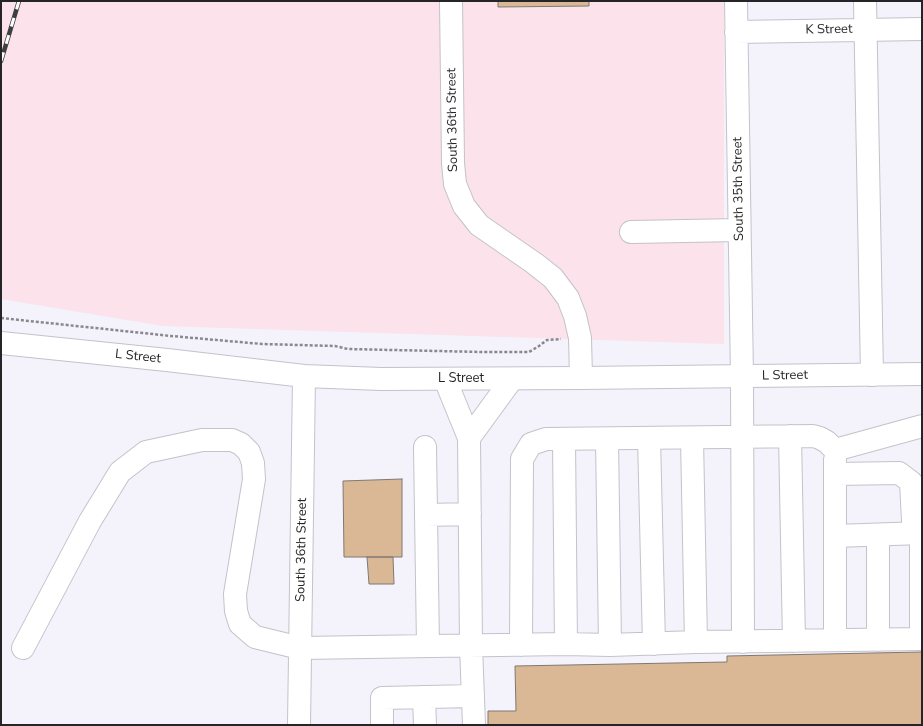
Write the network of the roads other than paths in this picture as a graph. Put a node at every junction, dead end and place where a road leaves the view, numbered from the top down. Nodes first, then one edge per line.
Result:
1 (451, 1) edge
2 (736, 1) edge
3 (865, 1) edge
4 (922, 29) edge
5 (866, 30) junction
6 (736, 32) junction
7 (740, 230) junction
8 (630, 232) dead end
9 (1, 343) edge
10 (922, 374) edge
11 (872, 375) junction
12 (304, 376) junction
13 (742, 377) junction
14 (512, 378) junction
15 (581, 378) junction
16 (445, 379) junction
17 (922, 426) edge
18 (893, 434) junction
19 (790, 436) junction
20 (922, 436) edge
21 (742, 437) junction
22 (469, 438) junction
23 (649, 438) junction
24 (692, 438) junction
25 (564, 439) junction
26 (607, 439) junction
27 (425, 447) dead end
28 (835, 450) junction
29 (835, 474) junction
30 (470, 514) junction
31 (426, 515) junction
32 (921, 533) edge
33 (878, 535) junction
34 (835, 536) junction
35 (922, 639) edge
36 (835, 640) junction
37 (878, 640) junction
38 (794, 641) junction
39 (696, 642) junction
40 (744, 642) junction
41 (566, 644) junction
42 (654, 644) junction
43 (521, 645) junction
44 (610, 645) junction
45 (428, 646) junction
46 (471, 646) junction
47 (23, 648) dead end
48 (300, 648) junction
49 (473, 696) junction
50 (424, 697) junction
51 (299, 725) edge
52 (382, 725) edge
53 (425, 725) edge
54 (474, 725) edge

1 - 15 main road, South 36th Street
2 - 6 main road, South 35th Street
3 - 5 main road
4 - 5 main road, K Street
5 - 6 main road, K Street
5 - 11 main road
6 - 7 main road, South 35th Street
7 - 8 main road
7 - 13 main road, South 35th Street
9 - 12 main road, L Street
10 - 11 main road, L Street
11 - 13 main road, L Street
12 - 16 main road, L Street
12 - 48 main road, South 36th Street
13 - 15 main road, L Street
13 - 21 main road, South 35th Street
14 - 15 main road, L Street
14 - 16 main road, L Street
14 - 22 main road
16 - 22 main road
17 - 18 main road
18 - 20 main road
18 - 28 main road
19 - 21 main road
19 - 28 main road
19 - 38 main road
21 - 24 main road
21 - 40 main road, South 35th Street
22 - 30 main road
23 - 24 main road
23 - 26 main road
23 - 42 main road
24 - 39 main road
25 - 26 main road
25 - 41 main road
25 - 43 main road
26 - 44 main road
27 - 31 main road
28 - 29 main road
29 - 32 main road
29 - 34 main road
30 - 31 main road
30 - 46 main road
31 - 45 main road
32 - 33 main road
32 - 35 main road
33 - 34 main road
33 - 37 main road
34 - 36 main road
35 - 37 main road
36 - 37 main road
36 - 38 main road
38 - 40 main road
39 - 40 main road
39 - 42 main road
41 - 43 main road
41 - 44 main road
42 - 44 main road
43 - 46 main road
45 - 46 main road
45 - 48 main road
46 - 49 main road
47 - 48 main road
48 - 51 main road, South 36th Street
49 - 50 main road
49 - 54 main road
50 - 52 main road
50 - 53 main road

